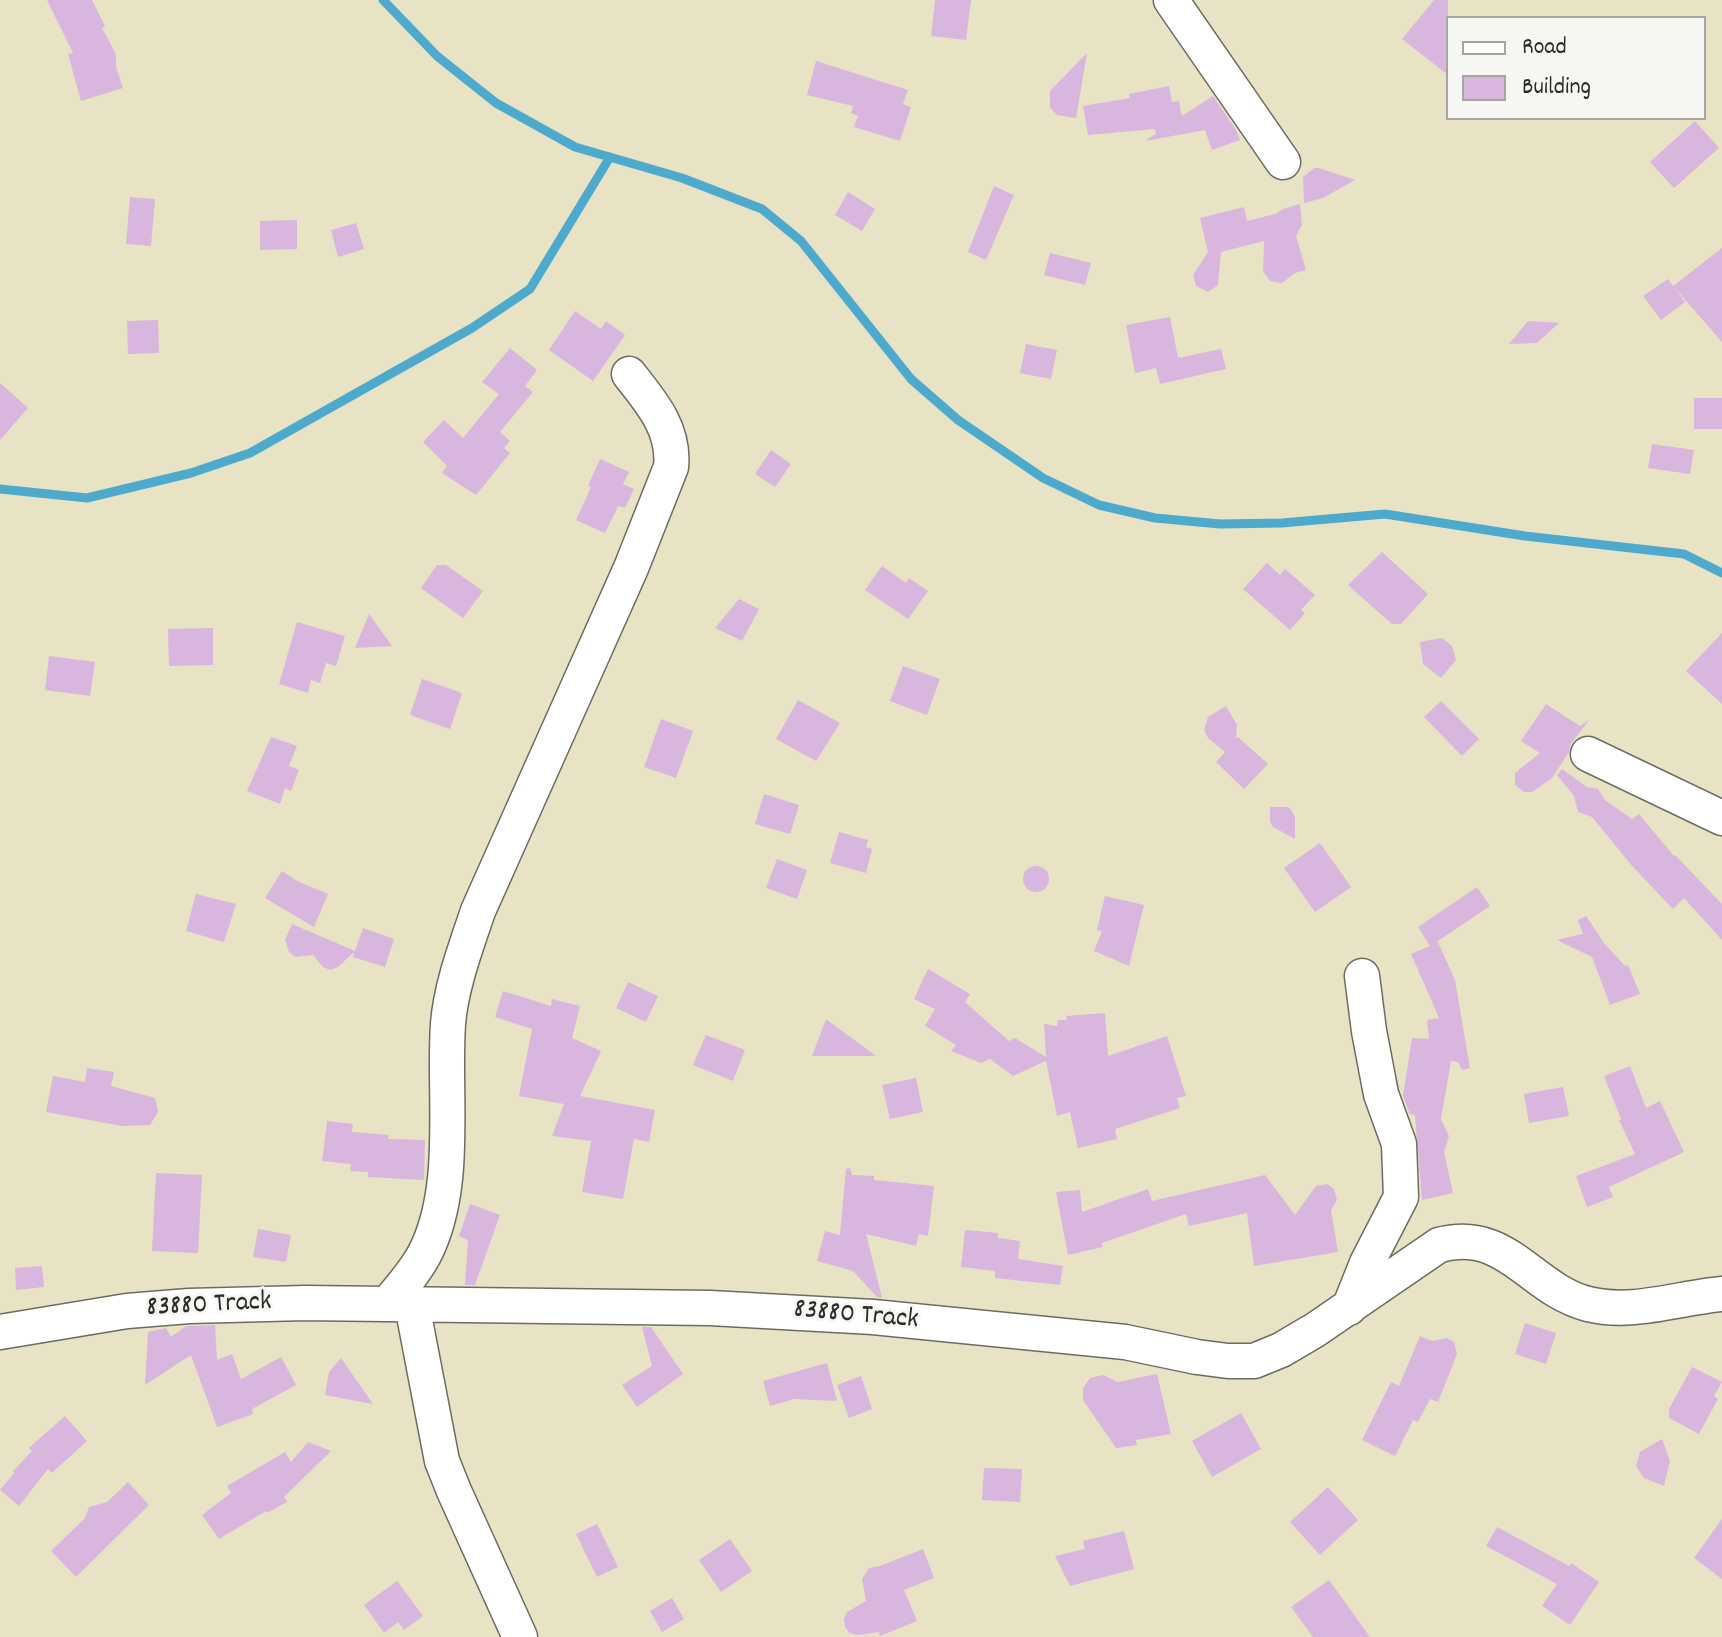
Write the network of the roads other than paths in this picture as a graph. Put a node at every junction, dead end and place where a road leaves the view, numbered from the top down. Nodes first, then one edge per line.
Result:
1 (1171, 0) edge
2 (1283, 162) dead end
3 (629, 374) dead end
4 (1588, 754) dead end
5 (1722, 818) edge
6 (1362, 976) dead end
7 (1722, 1294) edge
8 (400, 1304) junction
9 (1349, 1308) junction
10 (0, 1332) edge
11 (520, 1637) edge

1 - 2 street
3 - 8 street
4 - 5 street
6 - 9 street
7 - 9 street, 83880 Track
8 - 9 street, 83880 Track
8 - 10 street, 83880 Track
8 - 11 street

